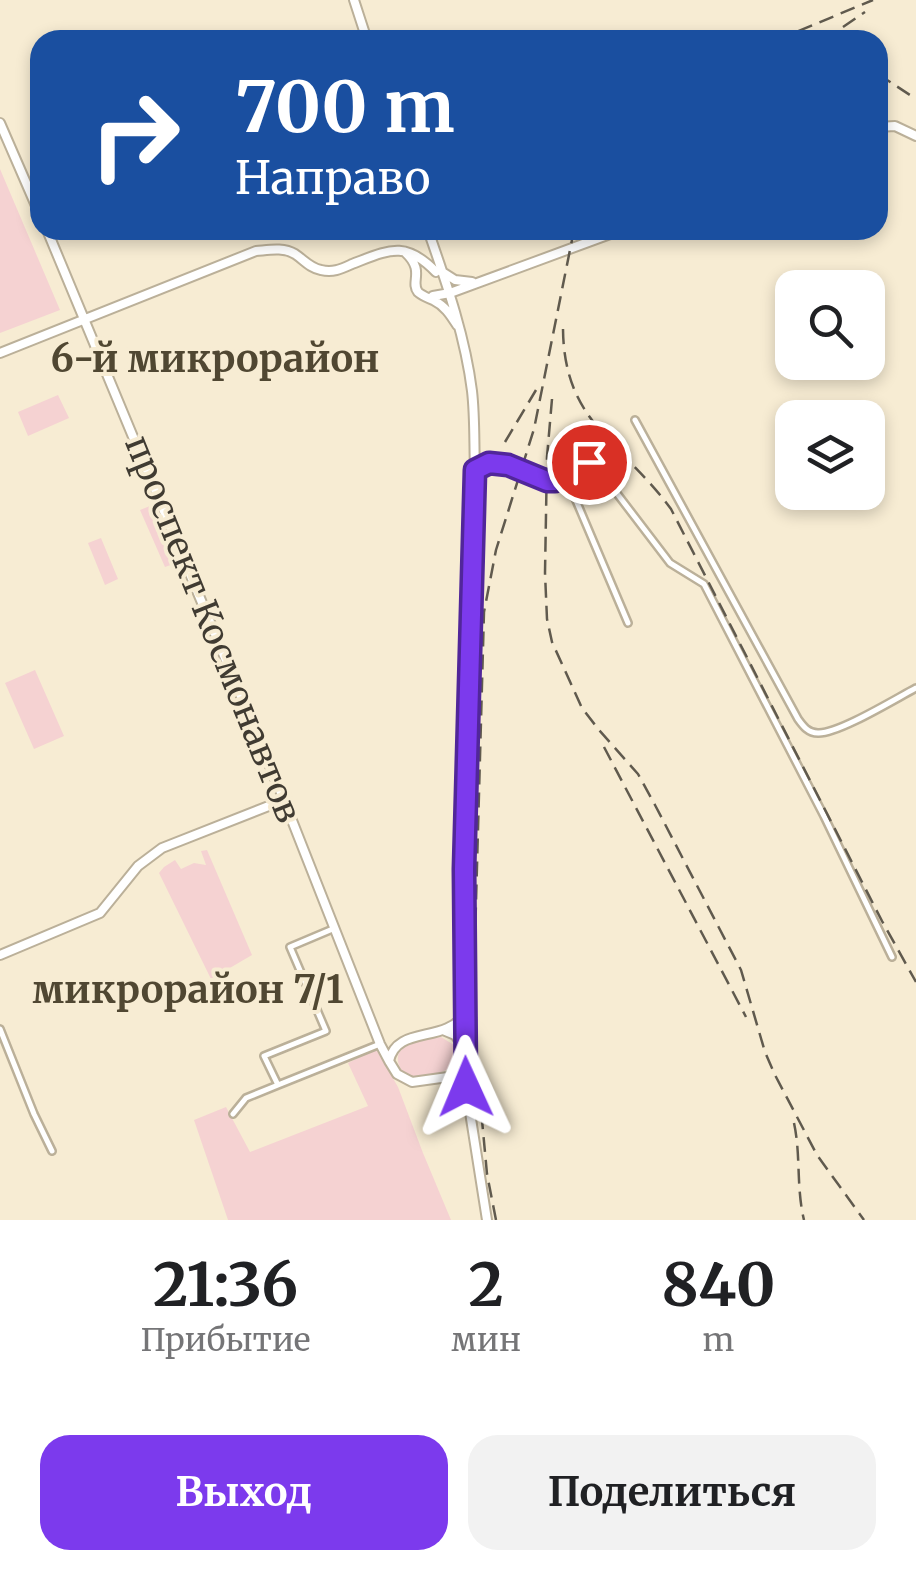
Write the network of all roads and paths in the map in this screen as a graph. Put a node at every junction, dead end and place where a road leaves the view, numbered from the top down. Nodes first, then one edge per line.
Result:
1 (354, 0) edge
2 (363, 30) edge
3 (0, 123) edge
4 (888, 126) edge
5 (916, 136) edge
6 (30, 192) edge
7 (50, 240) edge
8 (429, 240) edge
9 (431, 240) edge
10 (596, 240) edge
11 (400, 250) junction
12 (427, 263) junction
13 (419, 274) junction
14 (441, 276) junction
15 (474, 283) junction
16 (450, 294) junction
17 (429, 296) junction
18 (457, 315) junction
19 (85, 319) junction
20 (459, 329) junction
21 (0, 352) edge
22 (635, 420) dead end
23 (475, 470) junction
24 (555, 481) junction
25 (628, 623) dead end
26 (916, 688) edge
27 (284, 800) junction
28 (335, 928) junction
29 (0, 955) edge
30 (892, 958) dead end
31 (465, 1014) junction
32 (0, 1029) edge
33 (376, 1030) junction
34 (442, 1030) junction
35 (400, 1042) junction
36 (380, 1044) junction
37 (466, 1052) junction
38 (389, 1061) junction
39 (448, 1077) junction
40 (278, 1086) junction
41 (466, 1087) junction
42 (233, 1114) dead end
43 (52, 1151) dead end
44 (487, 1220) edge

1 - 2 main road
3 - 6 main road
4 - 5 main road
7 - 19 main road, проспект Космонавтов
8 - 12 main road
9 - 14 main road
10 - 15 main road
11 - 12 main road
11 - 13 main road
11 - 19 main road
12 - 13 main road
12 - 14 main road
13 - 14 main road
13 - 17 main road
14 - 15 main road
14 - 16 main road
14 - 17 main road
15 - 16 main road
15 - 18 main road
16 - 17 main road
16 - 18 main road
17 - 20 main road
18 - 20 main road
19 - 21 main road
19 - 27 main road, проспект Космонавтов
20 - 23 main road
22 - 26 street
23 - 24 street
23 - 31 main road
24 - 25 street
24 - 30 street
27 - 28 main road, проспект Космонавтов
27 - 29 main road
28 - 33 main road, проспект Космонавтов
28 - 40 street
31 - 34 main road
31 - 37 main road
32 - 43 street
33 - 35 main road
33 - 36 main road, проспект Космонавтов
34 - 35 main road
34 - 37 main road
35 - 38 main road
36 - 38 main road, проспект Космонавтов
36 - 40 street
37 - 39 main road
37 - 41 main road
38 - 39 main road
39 - 41 main road
40 - 42 street
41 - 44 main road

